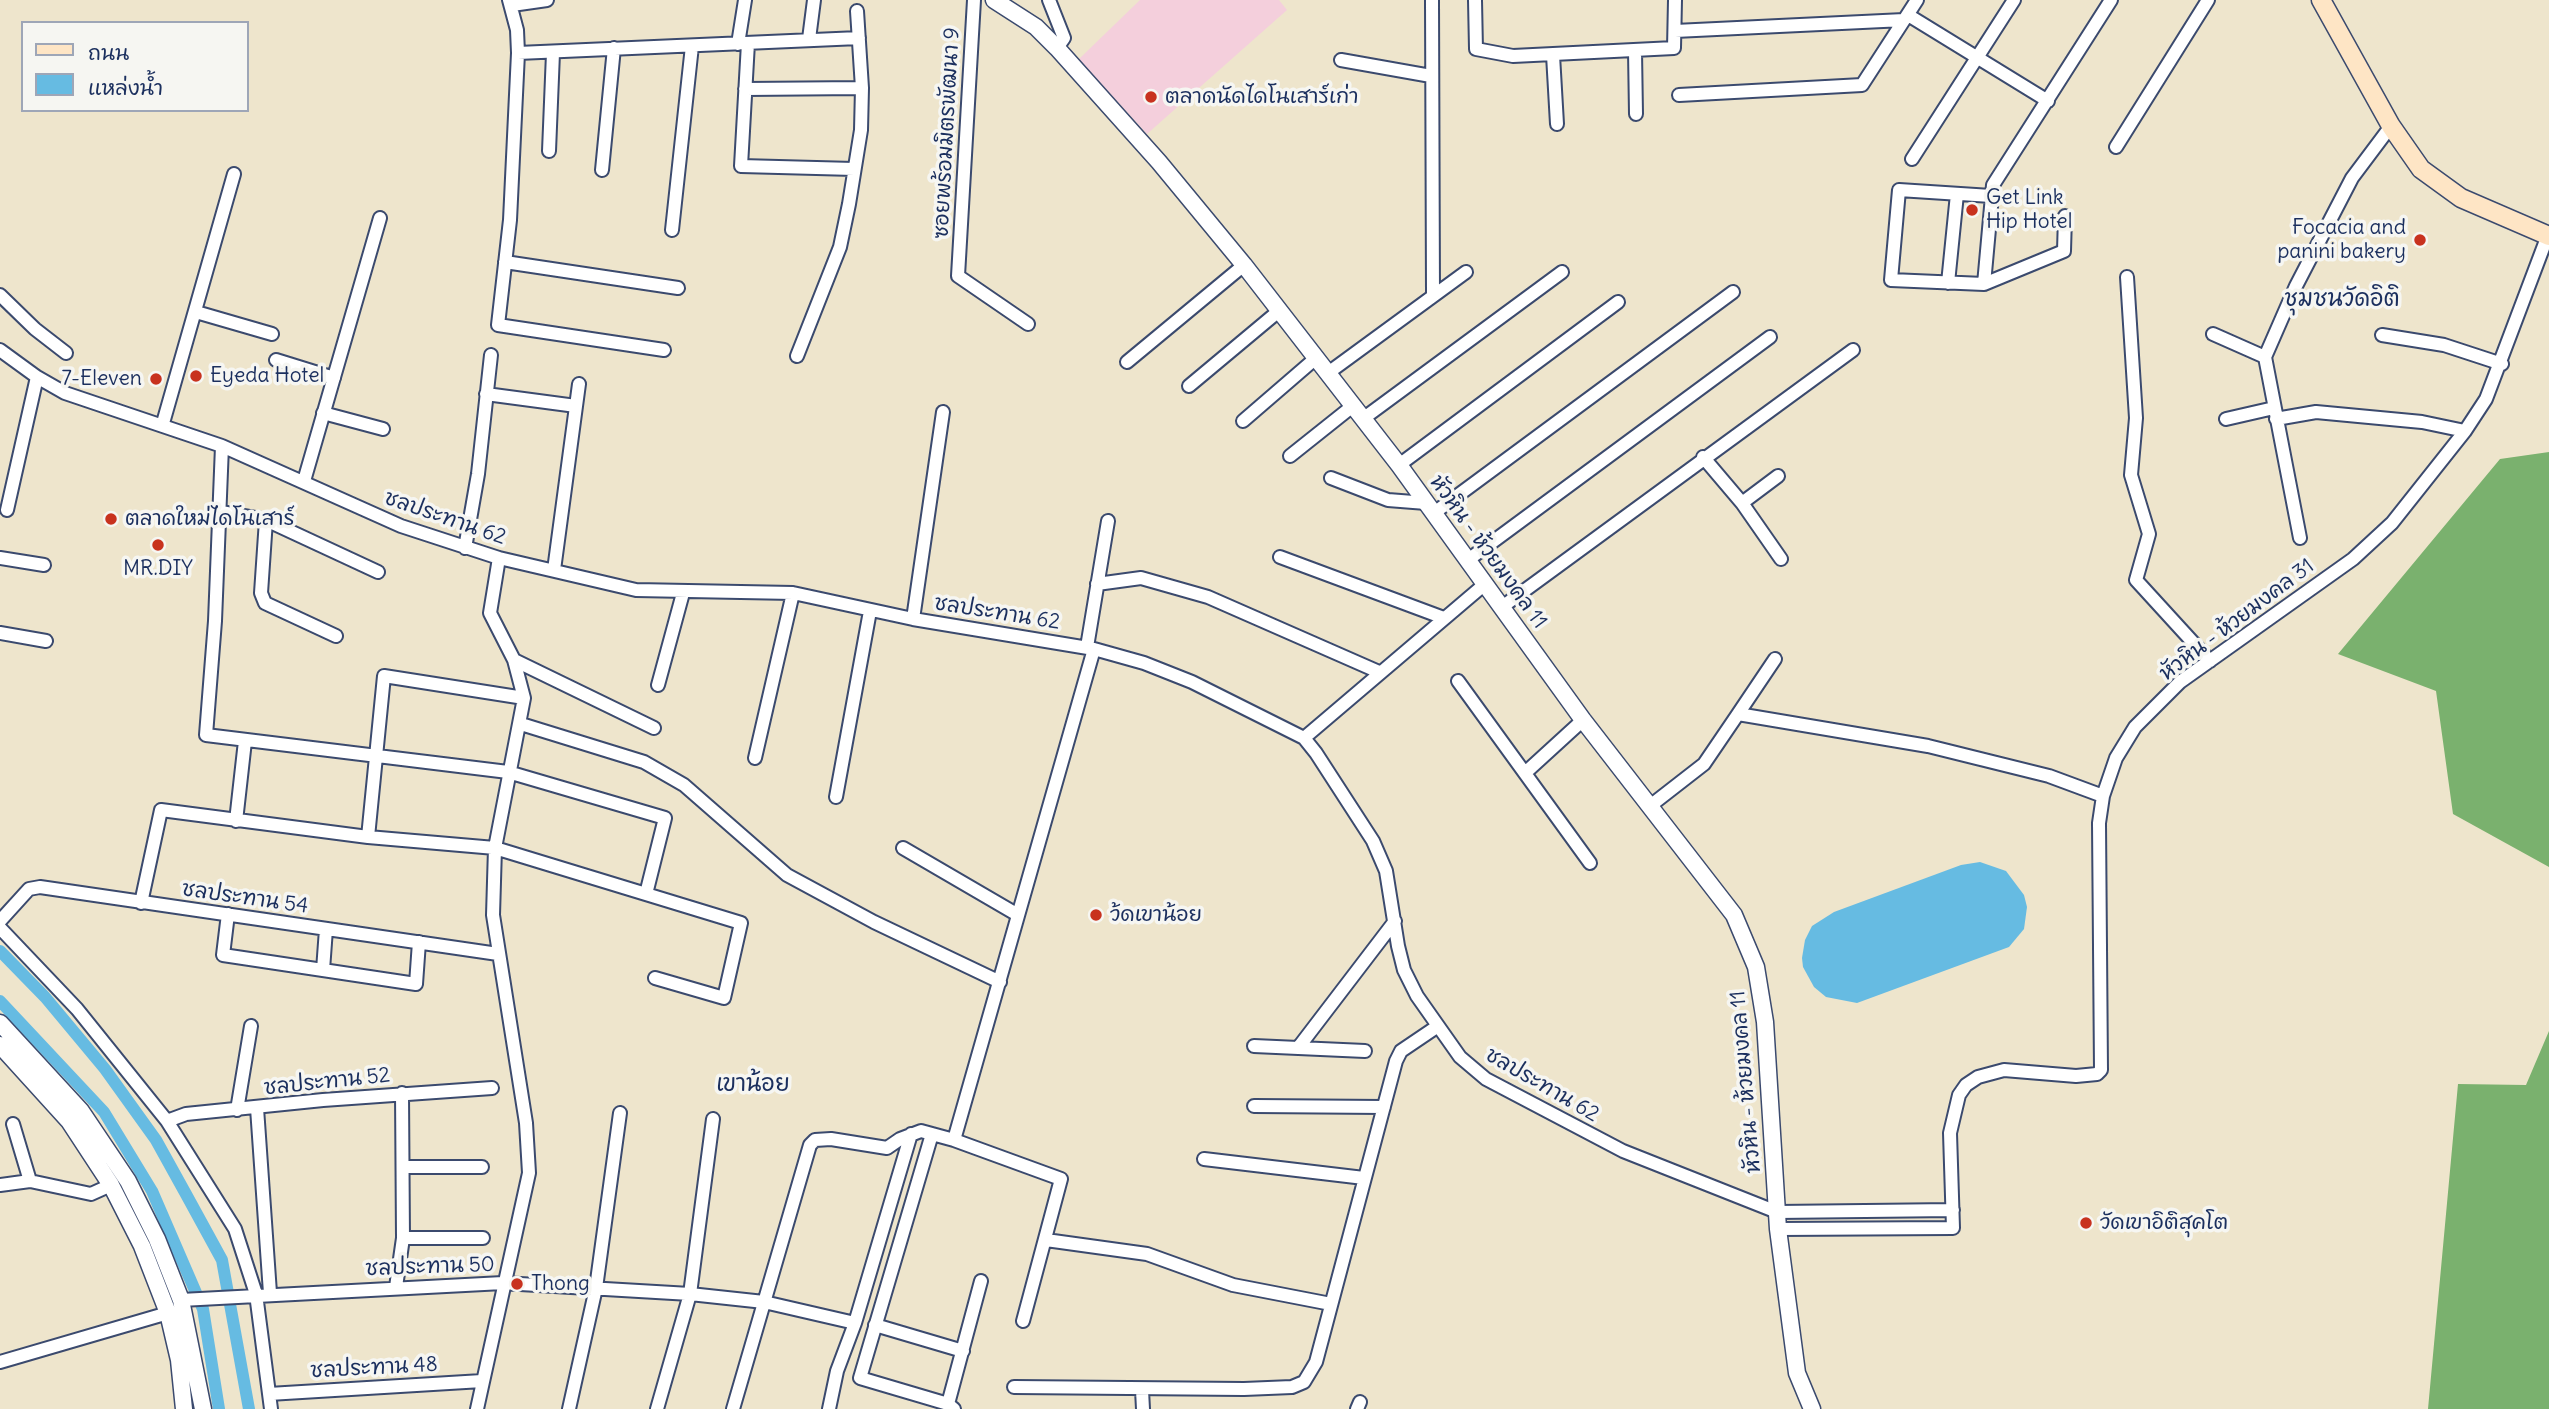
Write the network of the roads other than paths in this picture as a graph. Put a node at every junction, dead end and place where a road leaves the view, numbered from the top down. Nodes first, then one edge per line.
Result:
1 (547, 0) edge
2 (745, 0) edge
3 (814, 0) edge
4 (974, 0) edge
5 (994, 0) edge
6 (1049, 0) edge
7 (1432, 0) edge
8 (1475, 0) edge
9 (1675, 0) edge
10 (1917, 0) edge
11 (2014, 0) edge
12 (2111, 0) edge
13 (2208, 0) edge
14 (2321, 0) edge
15 (511, 3) edge
16 (857, 11) dead end
17 (1906, 18) junction
18 (1675, 31) junction
19 (859, 38) junction
20 (809, 40) junction
21 (743, 44) junction
22 (692, 46) junction
23 (614, 48) junction
24 (1056, 48) junction
25 (1635, 51) junction
26 (518, 53) junction
27 (553, 53) junction
28 (1553, 55) junction
29 (1979, 57) junction
30 (1341, 60) dead end
31 (1432, 76) junction
32 (862, 88) junction
33 (745, 89) junction
34 (1679, 95) dead end
35 (2048, 101) junction
36 (1636, 114) dead end
37 (1557, 124) dead end
38 (2392, 126) junction
39 (2116, 146) dead end
40 (549, 151) dead end
41 (1912, 159) dead end
42 (854, 169) junction
43 (602, 170) dead end
44 (234, 174) dead end
45 (1992, 190) junction
46 (1957, 194) junction
47 (2065, 216) dead end
48 (380, 218) dead end
49 (672, 230) dead end
50 (2548, 236) edge
51 (505, 262) junction
52 (1244, 265) junction
53 (1466, 272) dead end
54 (1562, 272) dead end
55 (2127, 277) dead end
56 (1948, 283) junction
57 (1984, 284) junction
58 (678, 288) dead end
59 (1733, 292) dead end
60 (1433, 294) junction
61 (0, 295) edge
62 (1618, 302) dead end
63 (1280, 310) junction
64 (196, 312) junction
65 (1028, 324) dead end
66 (272, 334) dead end
67 (2213, 334) dead end
68 (2382, 335) dead end
69 (1770, 338) dead end
70 (0, 350) edge
71 (664, 350) dead end
72 (1853, 350) dead end
73 (66, 353) dead end
74 (491, 355) dead end
75 (797, 356) dead end
76 (1316, 358) junction
77 (2265, 358) junction
78 (276, 360) dead end
79 (1127, 362) dead end
80 (2502, 363) junction
81 (1328, 373) junction
82 (37, 377) junction
83 (334, 378) junction
84 (579, 384) dead end
85 (1189, 386) dead end
86 (486, 394) junction
87 (576, 406) junction
88 (943, 412) dead end
89 (1359, 412) junction
90 (323, 413) junction
91 (2275, 414) junction
92 (2226, 419) dead end
93 (1243, 421) dead end
94 (163, 424) junction
95 (383, 429) dead end
96 (2465, 431) junction
97 (222, 446) junction
98 (1290, 456) dead end
99 (1703, 457) junction
100 (1399, 465) junction
101 (1778, 476) dead end
102 (1331, 478) dead end
103 (304, 481) junction
104 (1742, 503) junction
105 (1430, 508) junction
106 (7, 510) dead end
107 (221, 512) junction
108 (266, 520) junction
109 (1108, 522) dead end
110 (2300, 538) dead end
111 (465, 548) junction
112 (1280, 557) dead end
113 (0, 558) edge
114 (499, 558) junction
115 (1781, 559) dead end
116 (1468, 560) junction
117 (44, 565) dead end
118 (554, 570) junction
119 (378, 572) dead end
120 (1097, 584) junction
121 (1485, 584) junction
122 (683, 593) junction
123 (793, 593) junction
124 (1502, 607) junction
125 (870, 611) junction
126 (913, 618) junction
127 (1444, 618) junction
128 (0, 633) edge
129 (335, 636) dead end
130 (46, 641) dead end
131 (1090, 648) junction
132 (1775, 659) dead end
133 (514, 660) junction
134 (2210, 661) junction
135 (1379, 673) junction
136 (1458, 681) dead end
137 (658, 685) dead end
138 (524, 698) junction
139 (1738, 714) junction
140 (1583, 720) junction
141 (521, 723) junction
142 (654, 728) dead end
143 (1304, 738) junction
144 (245, 741) junction
145 (376, 756) junction
146 (755, 758) dead end
147 (508, 772) junction
148 (1525, 773) junction
149 (2103, 796) junction
150 (836, 797) dead end
151 (1650, 806) junction
152 (236, 821) junction
153 (368, 837) junction
154 (495, 848) junction
155 (903, 848) dead end
156 (1590, 863) dead end
157 (646, 894) junction
158 (141, 903) junction
159 (228, 914) junction
160 (1018, 915) junction
161 (0, 921) edge
162 (1395, 921) junction
163 (0, 928) edge
164 (326, 929) junction
165 (419, 942) junction
166 (498, 954) junction
167 (323, 970) junction
168 (654, 978) dead end
169 (1000, 982) junction
170 (0, 1023) edge
171 (1438, 1026) junction
172 (251, 1027) dead end
173 (0, 1045) edge
174 (1254, 1046) dead end
175 (1297, 1048) junction
176 (1365, 1051) dead end
177 (492, 1088) dead end
178 (402, 1093) junction
179 (1254, 1106) dead end
180 (1384, 1107) junction
181 (257, 1108) junction
182 (237, 1110) junction
183 (620, 1113) dead end
184 (713, 1119) dead end
185 (167, 1121) junction
186 (13, 1124) dead end
187 (911, 1134) junction
188 (932, 1134) junction
189 (954, 1140) junction
190 (1204, 1159) dead end
191 (405, 1167) junction
192 (482, 1167) dead end
193 (1364, 1178) junction
194 (30, 1181) junction
195 (0, 1185) edge
196 (111, 1185) junction
197 (1953, 1210) junction
198 (1777, 1212) junction
199 (1778, 1229) junction
200 (403, 1238) junction
201 (483, 1238) dead end
202 (1046, 1240) junction
203 (981, 1281) dead end
204 (503, 1283) junction
205 (396, 1287) junction
206 (596, 1288) junction
207 (270, 1293) junction
208 (256, 1294) junction
209 (690, 1294) junction
210 (181, 1300) junction
211 (765, 1302) junction
212 (1331, 1304) junction
213 (168, 1313) junction
214 (1023, 1321) dead end
215 (855, 1323) junction
216 (875, 1325) junction
217 (963, 1351) junction
218 (0, 1362) edge
219 (482, 1381) junction
220 (1014, 1387) dead end
221 (1142, 1390) junction
222 (269, 1394) junction
223 (951, 1406) edge
224 (184, 1409) edge
225 (203, 1409) edge
226 (271, 1409) edge
227 (477, 1409) edge
228 (569, 1409) edge
229 (657, 1409) edge
230 (733, 1409) edge
231 (829, 1409) edge
232 (1143, 1409) edge
233 (1812, 1409) edge

1 - 15 street
2 - 21 street
3 - 20 street
4 - 65 street, ซอยพร้อมมิตรพัฒนา 9
5 - 24 street, หัวหิน - ห้วยมงคล 11
6 - 24 street
7 - 31 street
8 - 28 street
9 - 18 street
10 - 17 street
11 - 29 street
12 - 35 street
13 - 39 street
14 - 38 main road
15 - 26 street
16 - 19 street
17 - 18 street
17 - 29 street
17 - 34 street
18 - 25 street
19 - 20 street
19 - 32 street
20 - 21 street
21 - 22 street
21 - 33 street
22 - 23 street
22 - 49 street
23 - 27 street
23 - 43 street
24 - 52 street, หัวหิน - ห้วยมงคล 11
25 - 28 street
25 - 36 street
26 - 27 street
26 - 51 street
27 - 40 street
28 - 37 street
29 - 35 street
29 - 41 street
30 - 31 street
31 - 60 street
32 - 33 street
32 - 42 street
33 - 42 street
35 - 45 street
38 - 50 main road
38 - 77 street
42 - 75 street
44 - 64 street
45 - 46 street
45 - 57 street
46 - 56 street
46 - 56 street
47 - 57 street
48 - 83 street
50 - 80 street, หัวหิน - ห้วยมงคล 31
51 - 58 street
51 - 71 street
52 - 63 street, หัวหิน - ห้วยมงคล 11
52 - 79 street
53 - 60 street
54 - 89 street
55 - 134 street
56 - 57 street
59 - 105 street
60 - 81 street
61 - 73 street
62 - 100 street
63 - 76 street, หัวหิน - ห้วยมงคล 11
63 - 85 street
64 - 66 street
64 - 94 street
67 - 77 street
68 - 80 street
69 - 116 street
70 - 82 street, ชลประทาน 62
72 - 99 street
74 - 86 street
76 - 81 street, หัวหิน - ห้วยมงคล 11
76 - 93 street
77 - 91 street
78 - 83 street
80 - 96 street, หัวหิน - ห้วยมงคล 31
81 - 89 street, หัวหิน - ห้วยมงคล 11
82 - 94 street, ชลประทาน 62
82 - 106 street
83 - 90 street
84 - 87 street
86 - 87 street
86 - 111 street
87 - 118 street
88 - 126 street
89 - 98 street
89 - 100 street, หัวหิน - ห้วยมงคล 11
90 - 95 street
90 - 103 street
91 - 92 street
91 - 96 street
91 - 110 street
94 - 97 street, ชลประทาน 62
96 - 134 street, หัวหิน - ห้วยมงคล 31
97 - 103 street, ชลประทาน 62
97 - 107 street
99 - 104 street
99 - 124 street
100 - 105 street, หัวหิน - ห้วยมงคล 11
101 - 104 street
102 - 105 street
103 - 111 street, ชลประทาน 62
104 - 115 street
105 - 116 street, หัวหิน - ห้วยมงคล 11
107 - 108 street
107 - 144 street
108 - 119 street
108 - 129 street
109 - 120 street
111 - 114 street, ชลประทาน 62
112 - 127 street
113 - 117 street
114 - 118 street, ชลประทาน 62
114 - 133 street
116 - 121 street, หัวหิน - ห้วยมงคล 11
118 - 122 street, ชลประทาน 62
120 - 131 street
120 - 135 street
121 - 124 street, หัวหิน - ห้วยมงคล 11
121 - 127 street
122 - 123 street, ชลประทาน 62
122 - 137 street
123 - 125 street, ชลประทาน 62
123 - 146 street
124 - 140 street, หัวหิน - ห้วยมงคล 11
125 - 126 street, ชลประทาน 62
125 - 150 street
126 - 131 street, ชลประทาน 62
127 - 135 street
128 - 130 street
131 - 143 street, ชลประทาน 62
131 - 160 street
132 - 139 street
133 - 138 street
133 - 142 street
134 - 149 street, หัวหิน - ห้วยมงคล 31
135 - 143 street
136 - 148 street
138 - 141 street
138 - 145 street
139 - 149 street
139 - 151 street
140 - 148 street
140 - 151 street, หัวหิน - ห้วยมงคล 11
141 - 147 street
141 - 169 street
143 - 162 street, ชลประทาน 62
144 - 145 street
144 - 152 street
145 - 147 street
145 - 153 street
147 - 154 street
147 - 157 street
148 - 156 street
149 - 197 street, หัวหิน - ห้วยมงคล 31
151 - 198 street, หัวหิน - ห้วยมงคล 11
152 - 153 street
152 - 158 street
153 - 154 street
154 - 157 street
154 - 166 street
155 - 160 street
157 - 168 street
158 - 159 street, ชลประทาน 54
158 - 161 street, ชลประทาน 54
159 - 164 street, ชลประทาน 54
159 - 167 street
160 - 169 street
162 - 171 street, ชลประทาน 62
162 - 175 street
163 - 185 street
164 - 165 street, ชลประทาน 54
164 - 167 street
165 - 166 street, ชลประทาน 54
165 - 167 street
166 - 204 street
169 - 189 street
170 - 210 street
171 - 180 street
171 - 198 street, ชลประทาน 62
172 - 182 street
173 - 196 street
174 - 175 street
175 - 176 street
177 - 178 street, ชลประทาน 52
178 - 181 street, ชลประทาน 52
178 - 191 street
179 - 180 street
180 - 193 street
181 - 182 street, ชลประทาน 52
181 - 207 street
182 - 185 street, ชลประทาน 52
183 - 206 street
184 - 209 street
185 - 208 street
186 - 194 street
187 - 188 street
187 - 211 street
187 - 215 street
188 - 189 street
188 - 216 street
189 - 202 street
190 - 193 street
191 - 192 street
191 - 200 street
193 - 212 street
194 - 195 street
194 - 196 street
196 - 213 street
197 - 198 street
197 - 199 street
198 - 199 street, หัวหิน - ห้วยมงคล 11
199 - 233 street, หัวหิน - ห้วยมงคล 11
200 - 201 street
200 - 205 street
202 - 212 street
202 - 214 street
203 - 217 street
204 - 205 street, ชลประทาน 50
204 - 206 street, ชลประทาน 50
204 - 219 street
205 - 207 street, ชลประทาน 50
206 - 209 street, ชลประทาน 50
206 - 228 street
207 - 208 street, ชลประทาน 50
208 - 210 street, ชลประทาน 50
208 - 222 street
209 - 211 street, ชลประทาน 50
209 - 229 street
210 - 225 street
211 - 215 street, ชลประทาน 50
211 - 230 street
212 - 221 street
213 - 218 street
213 - 224 street
215 - 231 street
216 - 217 street
216 - 223 street
217 - 223 street
219 - 222 street, ชลประทาน 48
219 - 227 street
220 - 221 street
221 - 232 street
222 - 226 street

